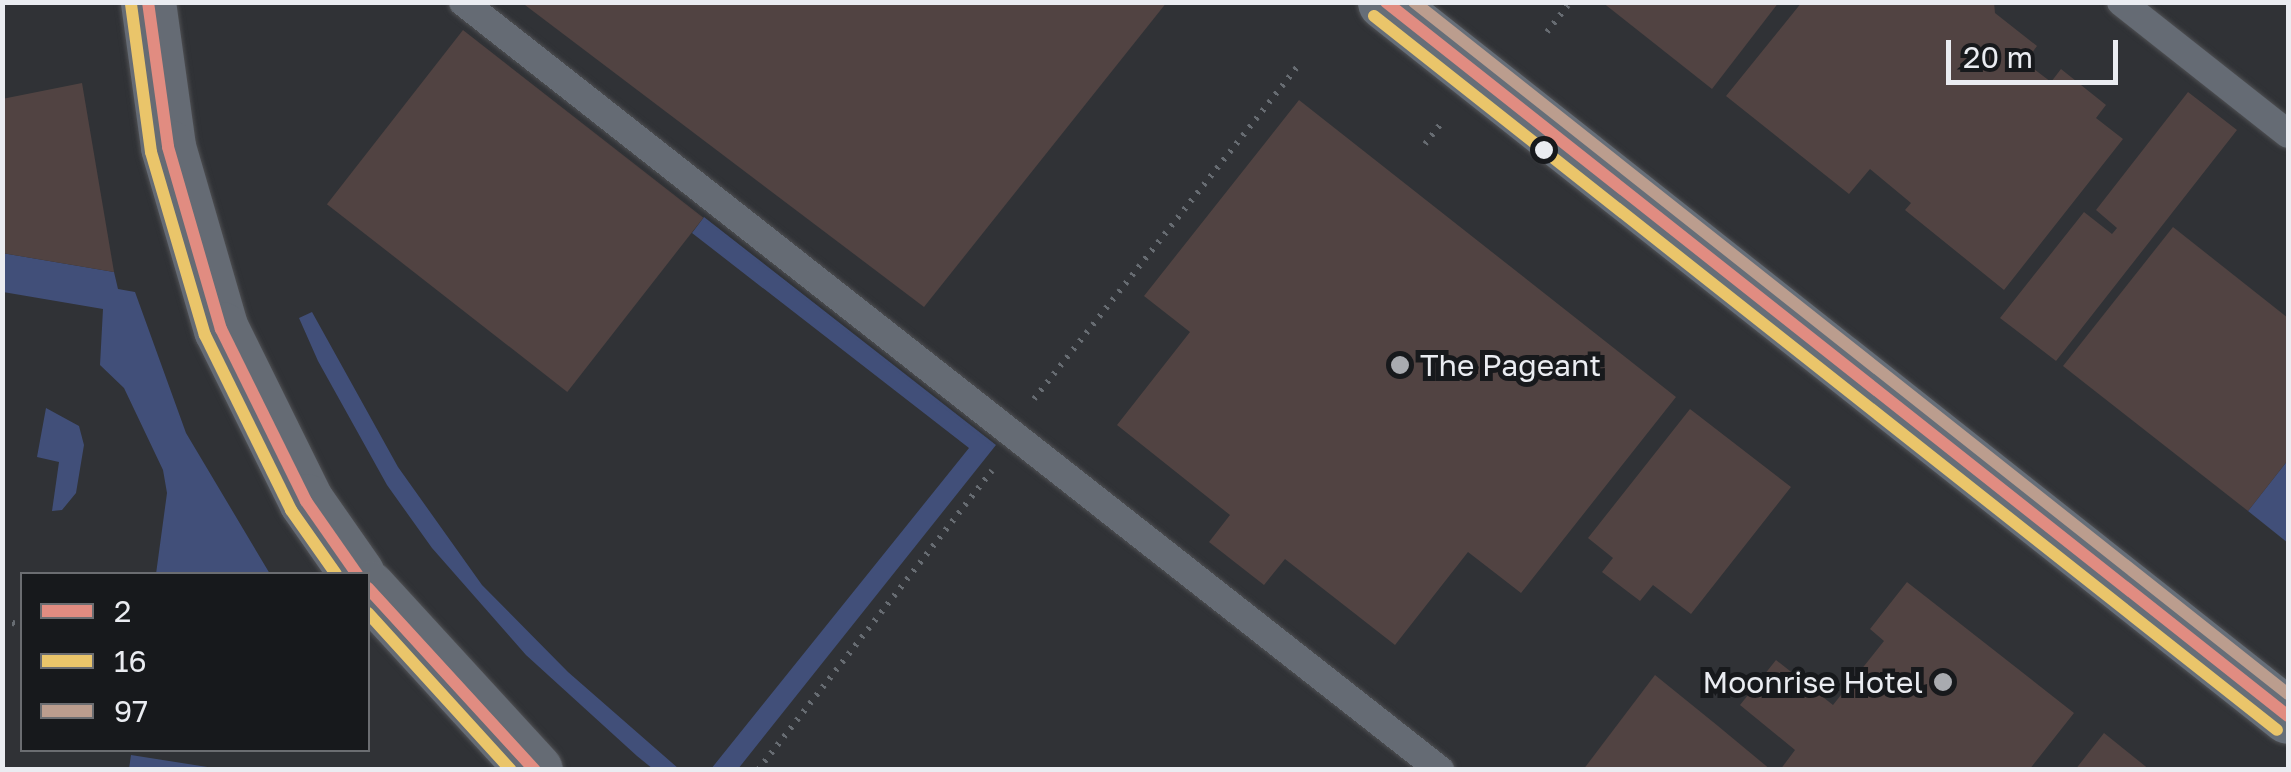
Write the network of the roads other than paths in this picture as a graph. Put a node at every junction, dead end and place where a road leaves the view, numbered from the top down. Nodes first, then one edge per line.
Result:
1 (148, 2) edge
2 (463, 2) edge
3 (1385, 2) edge
4 (2121, 2) edge
5 (2288, 134) edge
6 (356, 572) edge
7 (370, 590) edge
8 (2288, 716) edge
9 (535, 770) edge
10 (1440, 770) edge

1 - 6 street
2 - 10 lane
3 - 8 main road
4 - 5 lane
7 - 9 street

